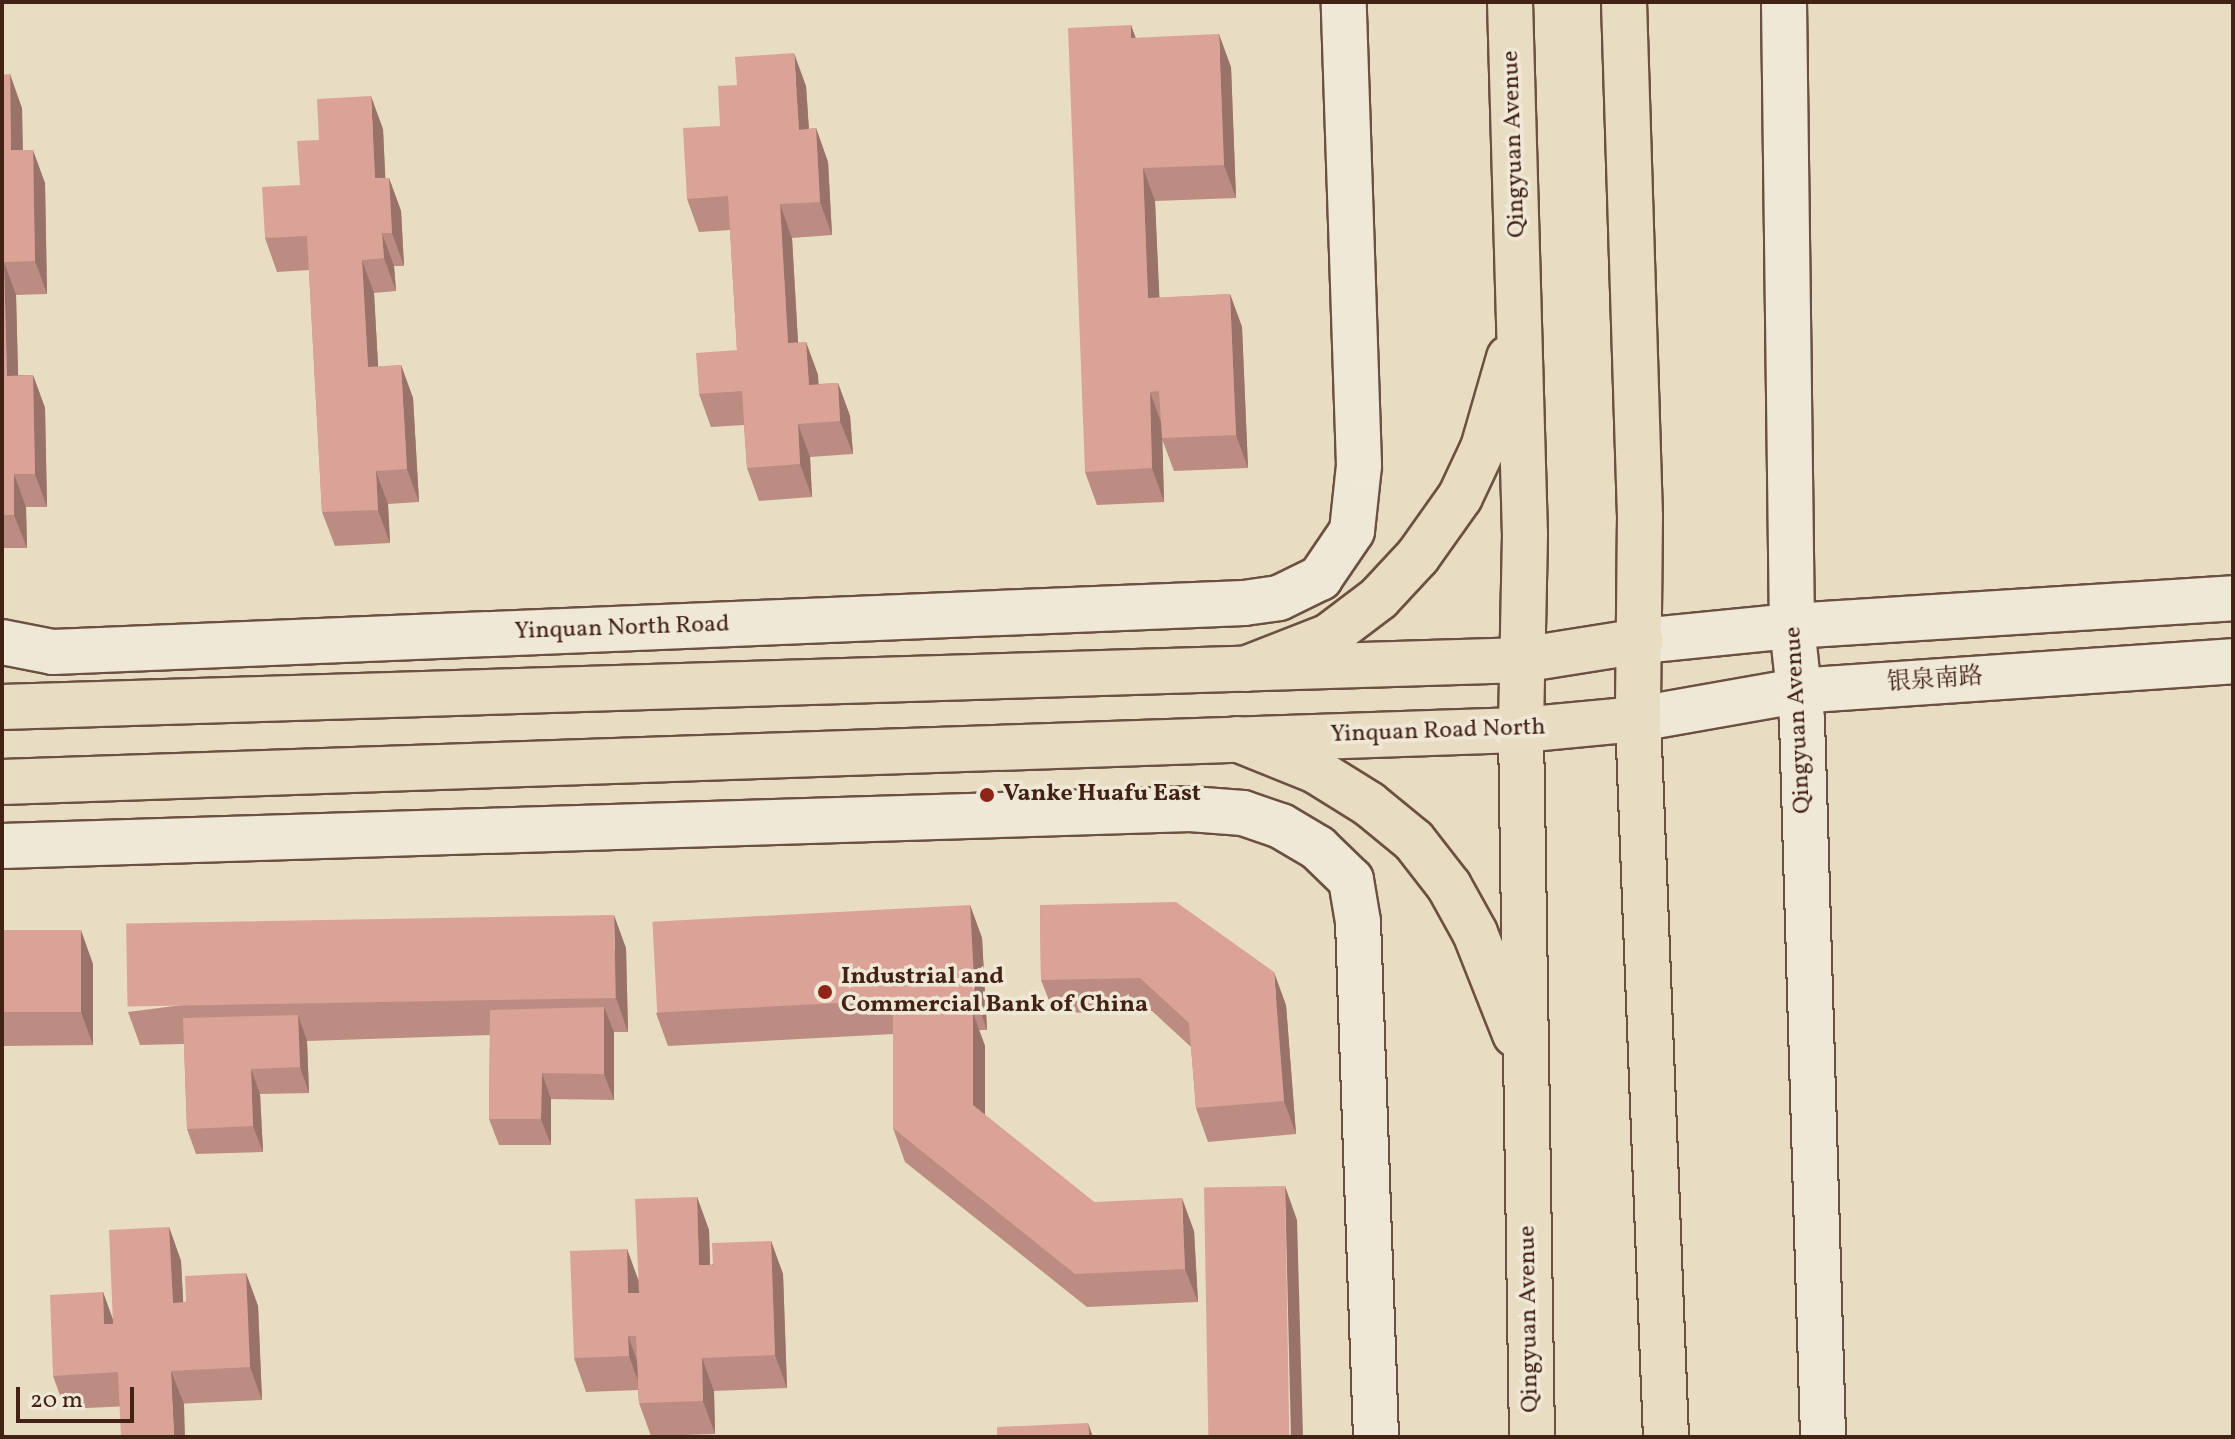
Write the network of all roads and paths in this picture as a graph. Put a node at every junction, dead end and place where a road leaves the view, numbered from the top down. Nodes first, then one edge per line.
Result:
1 (1344, 2) edge
2 (1510, 2) edge
3 (1624, 2) edge
4 (1784, 2) edge
5 (1520, 318) junction
6 (2233, 598) edge
7 (1792, 626) junction
8 (1641, 641) junction
9 (2, 642) edge
10 (1521, 660) junction
11 (2233, 661) edge
12 (1245, 669) junction
13 (1796, 691) junction
14 (2, 707) edge
15 (1638, 719) junction
16 (1521, 730) junction
17 (1237, 739) junction
18 (2, 782) edge
19 (2, 846) edge
20 (1525, 1060) junction
21 (1376, 1437) edge
22 (1532, 1437) edge
23 (1666, 1437) edge
24 (1823, 1437) edge

1 - 9 street, Yinquan North Road
2 - 5 main road, Qingyuan Avenue
3 - 8 main road
4 - 7 street, Qingyuan Avenue
5 - 10 main road, Qingyuan Avenue
5 - 12 main road
6 - 7 street
7 - 8 street
7 - 13 street, Qingyuan Avenue
8 - 10 main road
8 - 15 main road
10 - 12 main road
10 - 16 main road, Qingyuan Avenue
11 - 13 street, 银泉南路
12 - 14 main road
13 - 15 street, 银泉南路
13 - 24 street, Qingyuan Avenue
15 - 16 main road, Yinquan Road North
15 - 23 main road
16 - 17 main road, Yinquan Road North
16 - 20 main road, Qingyuan Avenue
17 - 18 main road
17 - 20 main road
19 - 21 street
20 - 22 main road, Qingyuan Avenue

